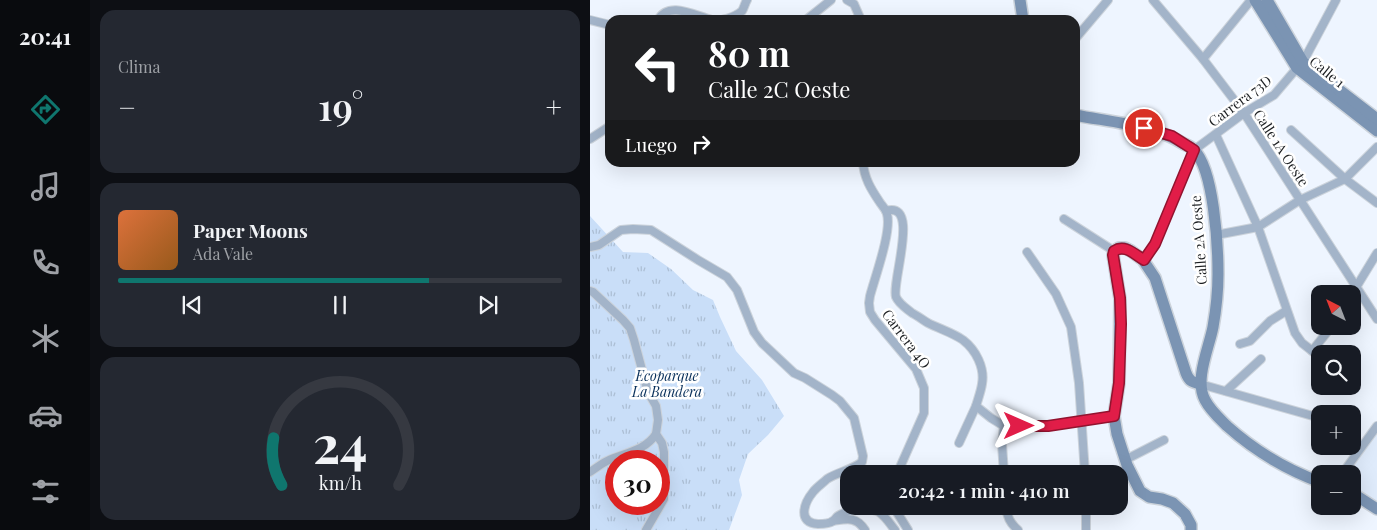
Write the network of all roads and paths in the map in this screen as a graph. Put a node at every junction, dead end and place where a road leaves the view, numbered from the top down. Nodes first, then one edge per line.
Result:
1 (747, 0) edge
2 (831, 0) edge
3 (847, 0) edge
4 (1020, 0) edge
5 (1108, 0) edge
6 (1153, 0) edge
7 (1251, 0) edge
8 (1255, 0) edge
9 (1267, 0) edge
10 (1336, 0) edge
11 (660, 15) edge
12 (702, 15) edge
13 (734, 15) edge
14 (812, 15) edge
15 (859, 15) edge
16 (1022, 15) edge
17 (590, 20) edge
18 (605, 23) edge
19 (1080, 33) edge
20 (1203, 59) junction
21 (1300, 65) junction
22 (1244, 113) junction
23 (1080, 116) edge
24 (1377, 119) edge
25 (605, 129) edge
26 (1291, 130) dead end
27 (1377, 131) edge
28 (1216, 134) junction
29 (590, 138) edge
30 (1377, 147) edge
31 (1194, 150) junction
32 (864, 167) edge
33 (1345, 178) junction
34 (1300, 200) junction
35 (1377, 203) edge
36 (886, 211) junction
37 (1064, 219) dead end
38 (1258, 227) junction
39 (1216, 235) junction
40 (590, 247) edge
41 (1114, 251) junction
42 (1027, 252) dead end
43 (1377, 253) edge
44 (1144, 260) junction
45 (1351, 285) edge
46 (1357, 285) edge
47 (590, 291) edge
48 (1361, 299) edge
49 (1286, 311) junction
50 (1377, 319) edge
51 (1325, 335) edge
52 (1240, 344) dead end
53 (1317, 345) edge
54 (1311, 350) edge
55 (1261, 359) dead end
56 (1200, 384) junction
57 (1226, 391) junction
58 (976, 406) junction
59 (1311, 415) edge
60 (1114, 416) junction
61 (1081, 422) junction
62 (1004, 426) junction
63 (1377, 426) edge
64 (656, 434) junction
65 (1164, 440) dead end
66 (959, 443) dead end
67 (1125, 460) junction
68 (901, 465) edge
69 (1003, 465) edge
70 (1084, 465) edge
71 (1349, 465) edge
72 (590, 472) edge
73 (1311, 478) edge
74 (1361, 499) edge
75 (1377, 509) edge
76 (898, 515) edge
77 (1006, 515) edge
78 (1086, 515) edge
79 (833, 522) junction
80 (646, 530) edge
81 (865, 530) edge
82 (895, 530) edge
83 (908, 530) edge
84 (1018, 530) edge
85 (1086, 530) edge
86 (1191, 530) edge

1 - 13 street
2 - 14 street
3 - 15 street
4 - 16 street
5 - 19 street
6 - 20 street, Calle 1A Oeste
7 - 20 street
8 - 21 street, Calle 1
9 - 21 street, Calle 1
10 - 21 street, Carrera 73D
11 - 12 street
17 - 18 street
20 - 22 street, Calle 1A Oeste
21 - 22 street, Carrera 73D
21 - 24 street, Calle 1
21 - 27 street, Calle 1
22 - 28 street, Carrera 73D
22 - 34 street, Calle 1A Oeste
23 - 31 street, Calle 2A Oeste
25 - 29 street
26 - 33 street
28 - 31 street, Carrera 73D
28 - 38 street
30 - 33 street
31 - 39 street, Calle 2A Oeste
31 - 44 street
32 - 36 street
33 - 34 street
33 - 35 street
34 - 38 street
34 - 45 street, Calle 1A Oeste
36 - 58 street
36 - 68 street, Carrera 4O
37 - 41 street
38 - 39 street
38 - 49 street
39 - 56 street, Calle 2A Oeste
40 - 79 street
41 - 44 street
41 - 60 street
42 - 61 street
43 - 46 street
44 - 56 street
47 - 64 street
48 - 50 street, Calle 1A Oeste
49 - 52 street
49 - 54 street
51 - 53 street
55 - 57 street
56 - 57 street
56 - 73 street
57 - 59 street
58 - 62 street
58 - 66 street
60 - 61 street
60 - 67 street
61 - 62 street
61 - 70 street
62 - 69 street
63 - 71 street
64 - 72 street
64 - 80 street
65 - 67 street
67 - 86 street
74 - 75 street
76 - 83 street
77 - 84 street
78 - 85 street
79 - 81 street
79 - 82 street

